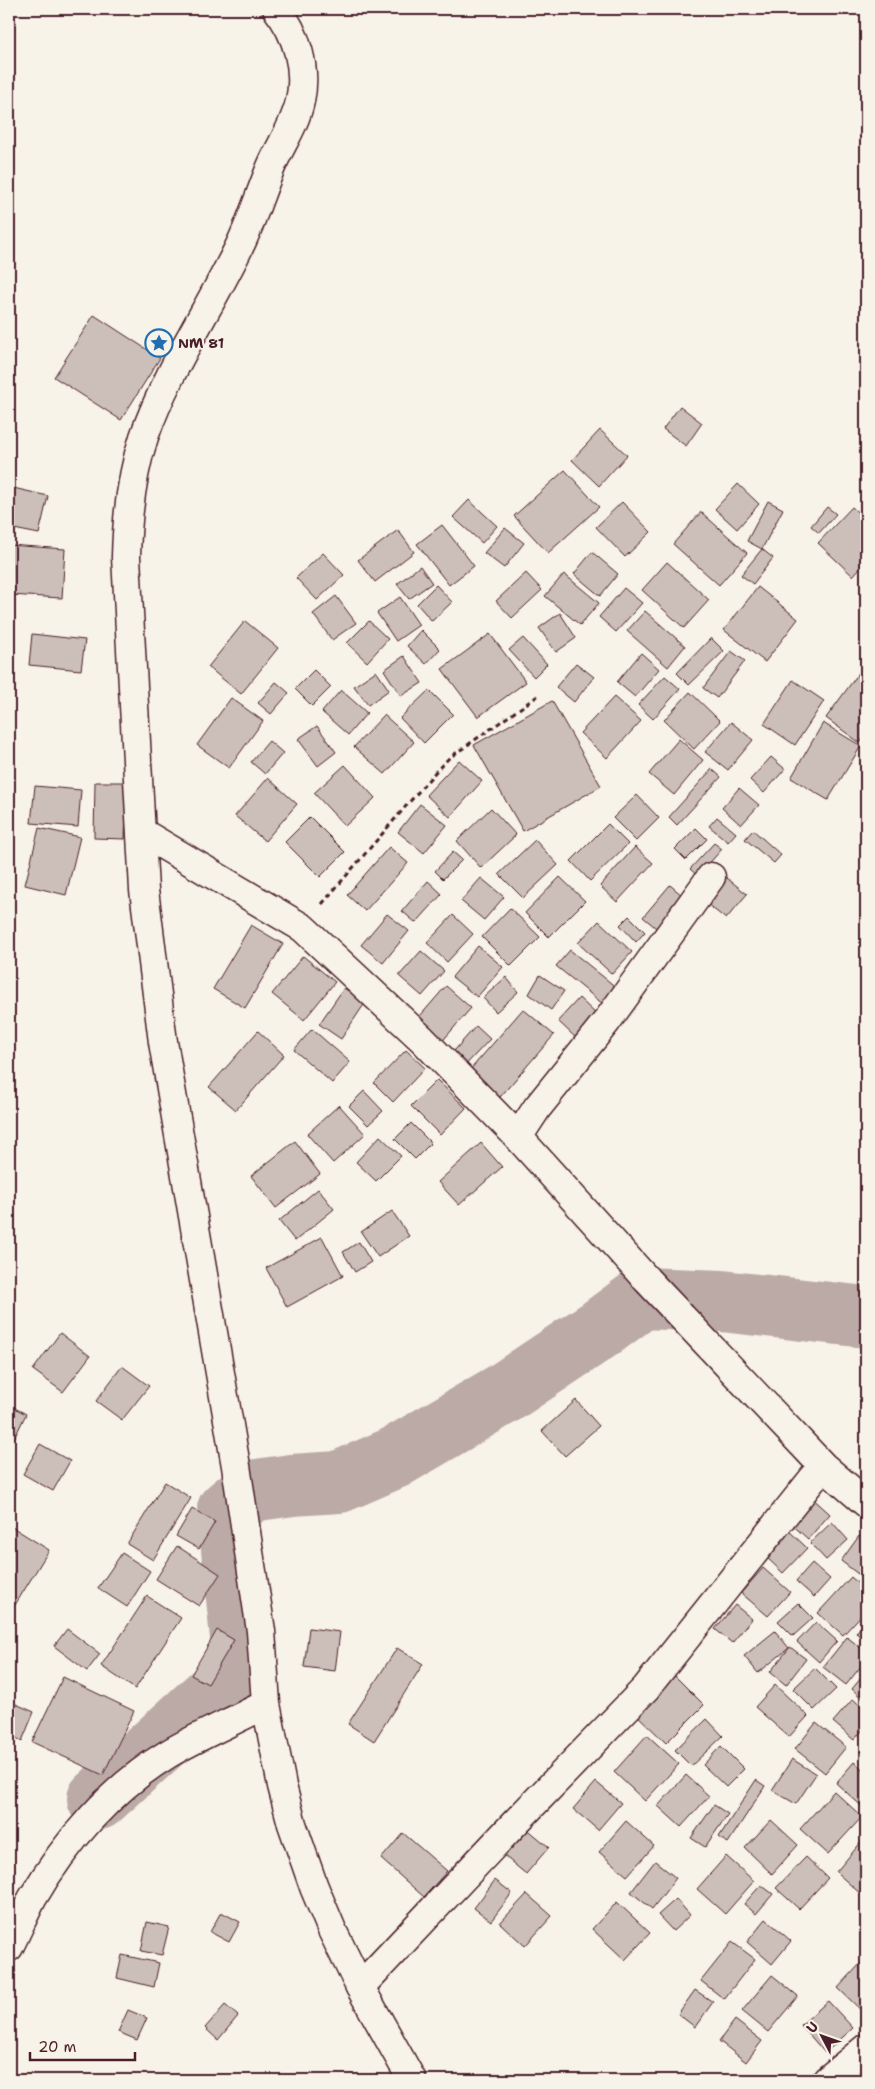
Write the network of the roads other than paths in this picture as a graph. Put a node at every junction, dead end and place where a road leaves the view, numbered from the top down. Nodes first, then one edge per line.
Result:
1 (277, 9) edge
2 (140, 832) junction
3 (711, 877) dead end
4 (518, 1137) junction
5 (823, 1466) junction
6 (866, 1503) edge
7 (266, 1704) junction
8 (9, 1947) edge
9 (360, 1987) junction
10 (866, 2048) edge
11 (412, 2080) edge
12 (828, 2080) edge

1 - 2 street
2 - 4 street
2 - 7 street
3 - 4 street
4 - 5 street
5 - 6 street
5 - 9 street
7 - 8 street
7 - 9 street
9 - 11 street
10 - 12 street

